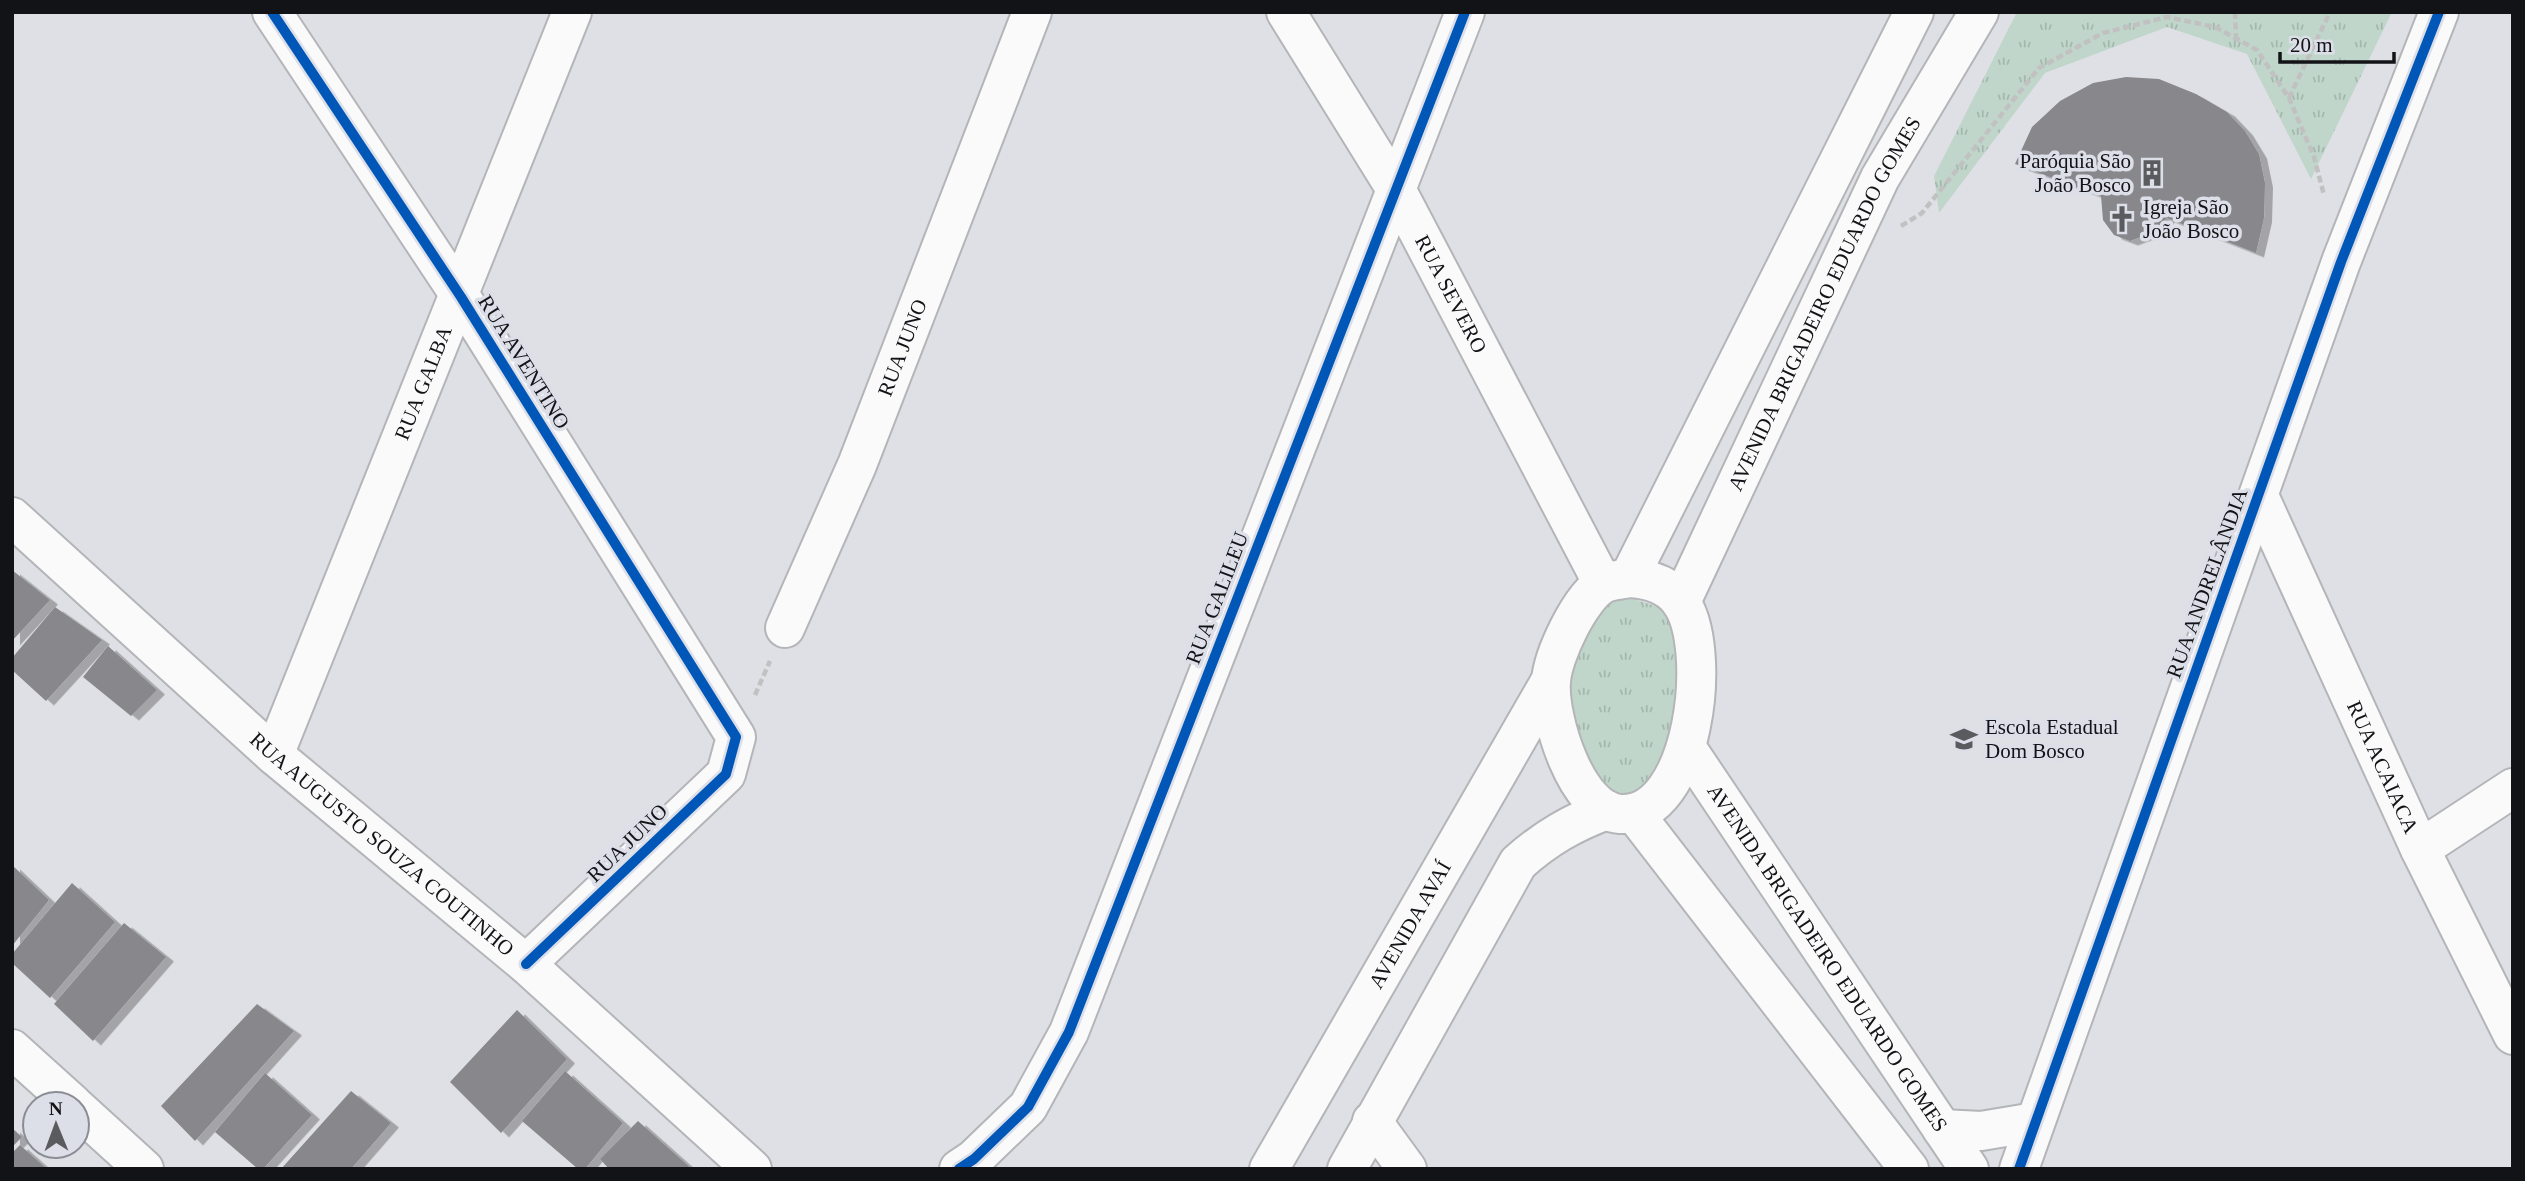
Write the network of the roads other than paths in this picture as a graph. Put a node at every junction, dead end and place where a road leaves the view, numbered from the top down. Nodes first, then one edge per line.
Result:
1 (272, 12) edge
2 (572, 12) edge
3 (1032, 12) edge
4 (1286, 12) edge
5 (1465, 12) edge
6 (1914, 12) edge
7 (1979, 12) edge
8 (2439, 12) edge
9 (1396, 191) junction
10 (461, 296) junction
11 (2259, 496) junction
12 (12, 517) edge
13 (1616, 581) junction
14 (1681, 602) junction
15 (785, 628) road end
16 (1551, 680) junction
17 (736, 737) joint
18 (1686, 747) junction
19 (274, 755) junction
20 (2513, 788) edge
21 (1620, 811) junction
22 (2420, 849) junction
23 (526, 964) junction
24 (2513, 1035) edge
25 (12, 1049) edge
26 (57, 1090) edge
27 (91, 1121) edge
28 (1372, 1121) junction
29 (2035, 1122) junction
30 (1942, 1129) junction
31 (144, 1169) edge
32 (752, 1169) edge
33 (959, 1169) edge
34 (1269, 1169) edge
35 (1347, 1169) edge
36 (1407, 1169) edge
37 (1909, 1169) edge
38 (1969, 1169) edge
39 (2018, 1169) edge

1 - 10 street, RUA AVENTINO
2 - 10 street, RUA GALBA
3 - 15 street, RUA JUNO
4 - 9 street, RUA SEVERO
5 - 9 street, RUA GALILEU
6 - 13 street
7 - 14 street, AVENIDA BRIGADEIRO EDUARDO GOMES
8 - 11 street, RUA ANDRELÂNDIA
9 - 13 street, RUA SEVERO
9 - 33 street, RUA GALILEU
10 - 17 street, RUA AVENTINO
10 - 19 street, RUA GALBA
11 - 22 street, RUA ACAIACA
11 - 29 street, RUA ANDRELÂNDIA
12 - 19 street, RUA AUGUSTO SOUZA COUTINHO
13 - 14 street
13 - 16 street
14 - 18 street
16 - 21 street
16 - 34 street, AVENIDA AVAÍ
17 - 23 street, RUA JUNO
18 - 21 street
18 - 30 street, AVENIDA BRIGADEIRO EDUARDO GOMES
19 - 23 street, RUA AUGUSTO SOUZA COUTINHO
20 - 22 street
21 - 28 street
21 - 37 street
22 - 24 street, RUA ACAIACA
23 - 32 street, RUA AUGUSTO SOUZA COUTINHO
25 - 26 street
27 - 31 street
28 - 35 street
28 - 36 street
29 - 30 street
29 - 39 street, RUA ANDRELÂNDIA
30 - 38 street, AVENIDA BRIGADEIRO EDUARDO GOMES

